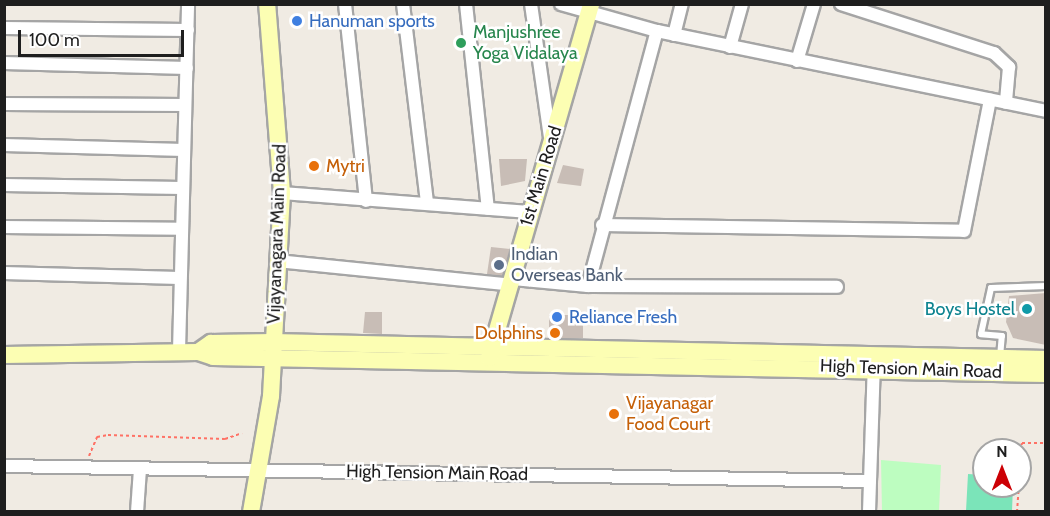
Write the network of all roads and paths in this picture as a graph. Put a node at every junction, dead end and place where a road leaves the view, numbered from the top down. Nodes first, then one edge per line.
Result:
1 (188, 4) edge
2 (267, 4) edge
3 (345, 4) edge
4 (403, 4) edge
5 (466, 4) edge
6 (531, 4) edge
7 (561, 4) edge
8 (682, 4) edge
9 (742, 4) edge
10 (814, 4) edge
11 (841, 4) edge
12 (590, 9) edge
13 (4, 28) edge
14 (188, 30) junction
15 (657, 31) junction
16 (674, 35) junction
17 (730, 47) junction
18 (797, 61) junction
19 (4, 63) edge
20 (187, 68) junction
21 (990, 100) junction
22 (1006, 103) junction
23 (4, 104) edge
24 (185, 105) junction
25 (1046, 111) edge
26 (551, 144) junction
27 (4, 145) edge
28 (184, 150) junction
29 (4, 185) edge
30 (182, 188) junction
31 (282, 193) junction
32 (366, 201) junction
33 (427, 203) junction
34 (488, 209) junction
35 (529, 212) junction
36 (602, 225) junction
37 (4, 227) edge
38 (181, 230) junction
39 (278, 261) junction
40 (4, 273) edge
41 (179, 278) junction
42 (513, 282) junction
43 (588, 286) junction
44 (1046, 286) edge
45 (837, 287) dead end
46 (273, 349) junction
47 (179, 351) junction
48 (490, 353) junction
49 (4, 355) edge
50 (1000, 357) junction
51 (1046, 359) edge
52 (874, 360) junction
53 (1046, 374) edge
54 (243, 433) dead end
55 (4, 466) edge
56 (87, 467) junction
57 (140, 469) junction
58 (256, 469) junction
59 (870, 481) junction
60 (137, 512) edge
61 (250, 512) edge
62 (869, 512) edge

1 - 14 street
2 - 31 main road, Vijayanagara Main Road
3 - 32 street
4 - 33 street
5 - 34 street
6 - 26 street
7 - 12 street
8 - 16 street
9 - 17 street
10 - 18 street
11 - 22 street
12 - 15 street
12 - 26 main road, 1st Main Road
13 - 14 street
14 - 20 street
15 - 16 street
15 - 36 street
16 - 17 street
17 - 18 street
18 - 21 street
19 - 20 street
20 - 24 street
21 - 22 street
21 - 36 street
22 - 25 street
23 - 24 street
24 - 28 street
26 - 35 main road, 1st Main Road
27 - 28 street
28 - 30 street
29 - 30 street
30 - 38 street
31 - 32 street
31 - 39 main road, Vijayanagara Main Road
32 - 33 street
33 - 34 street
34 - 35 street
35 - 42 main road, 1st Main Road
36 - 43 street
37 - 38 street
38 - 41 street
39 - 42 street
39 - 46 main road, Vijayanagara Main Road
40 - 41 street
41 - 47 street
42 - 43 street
42 - 48 main road, 1st Main Road
43 - 45 street
44 - 50 lane
46 - 47 main road
46 - 48 main road
46 - 58 main road, Vijayanagara Main Road
47 - 49 main road
48 - 52 main road
50 - 51 main road
50 - 52 main road
52 - 53 main road, High Tension Main Road
52 - 59 street
54 - 56 path
55 - 56 street, High Tension Main Road
56 - 57 street, High Tension Main Road
57 - 58 street, High Tension Main Road
57 - 60 street
58 - 59 street, High Tension Main Road
58 - 61 main road, Vijayanagara Main Road
59 - 62 street

